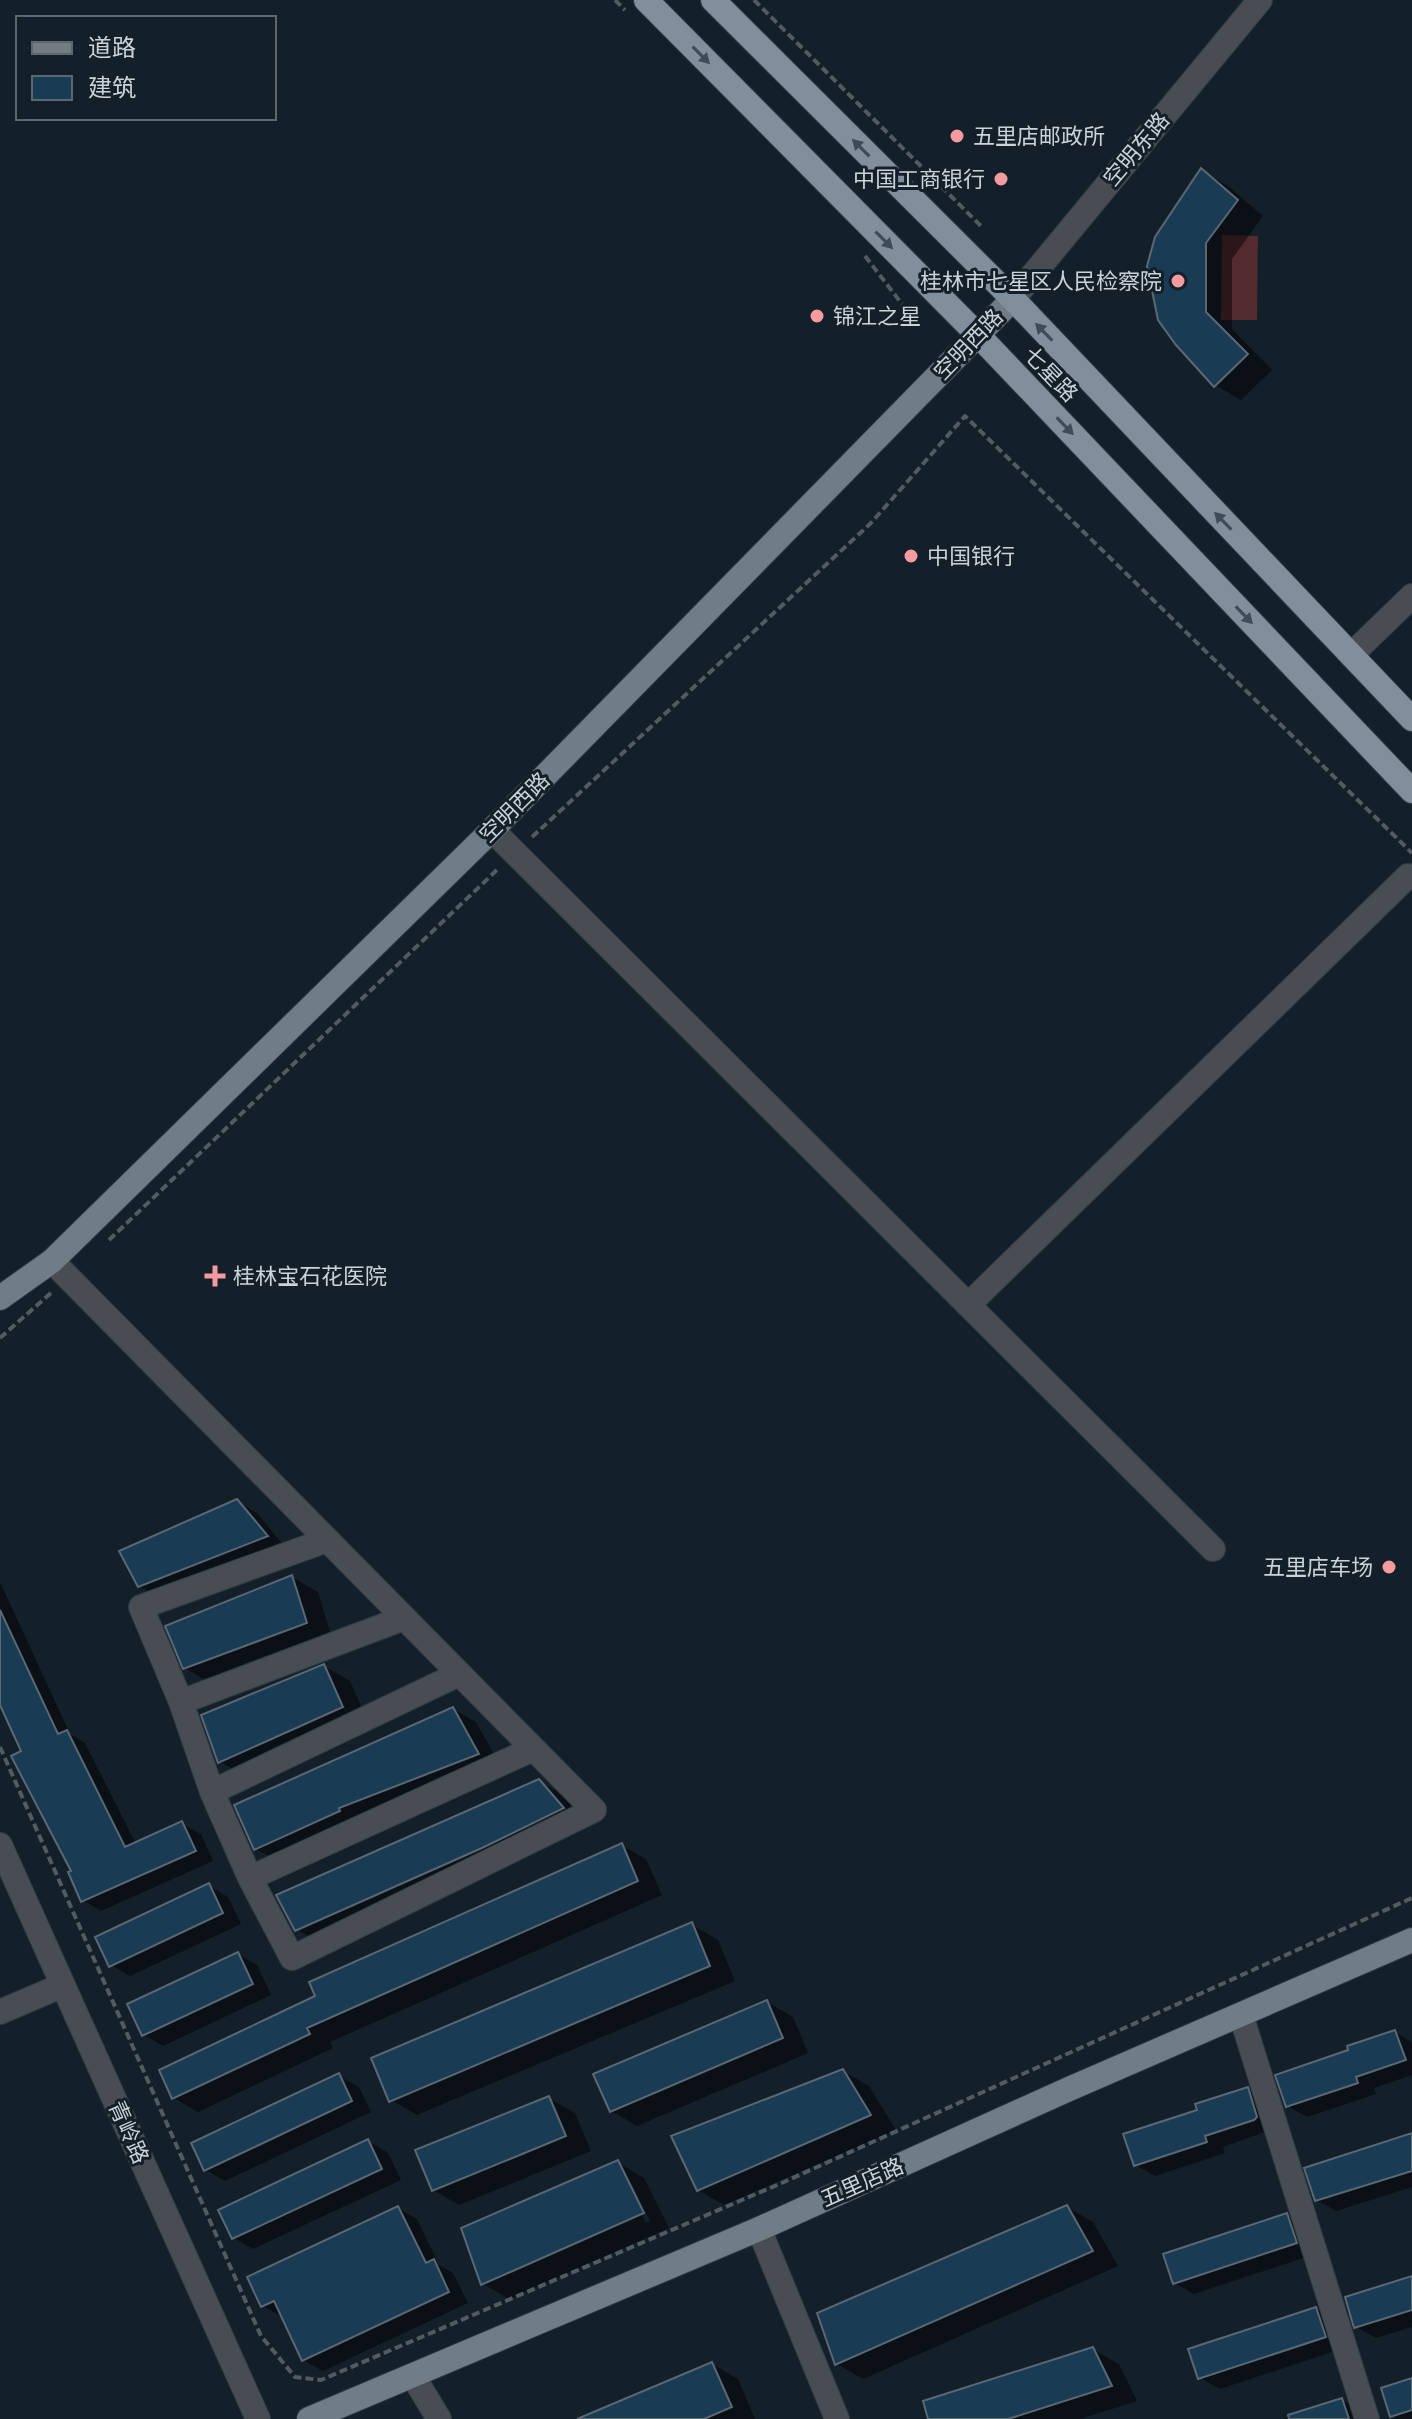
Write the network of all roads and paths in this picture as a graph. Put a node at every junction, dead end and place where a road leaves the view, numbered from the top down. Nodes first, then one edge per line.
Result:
1 (646, 0) edge
2 (713, 0) edge
3 (754, 0) edge
4 (1260, 0) edge
5 (983, 228) dead end
6 (1013, 299) junction
7 (978, 335) junction
8 (1412, 596) edge
9 (1351, 655) junction
10 (1412, 719) edge
11 (1412, 791) edge
12 (492, 830) junction
13 (515, 853) junction
14 (1411, 861) edge
15 (98, 1250) dead end
16 (60, 1269) junction
17 (0, 1298) edge
18 (968, 1305) junction
19 (0, 1338) edge
20 (327, 1540) junction
21 (1213, 1549) dead end
22 (404, 1618) junction
23 (459, 1674) junction
24 (181, 1702) junction
25 (0, 1747) edge
26 (533, 1749) junction
27 (212, 1792) junction
28 (0, 1845) edge
29 (250, 1878) junction
30 (1412, 1898) edge
31 (1412, 1940) edge
32 (63, 1985) junction
33 (0, 2012) edge
34 (1241, 2015) junction
35 (759, 2229) junction
36 (413, 2376) junction
37 (258, 2419) edge
38 (309, 2419) edge
39 (439, 2419) edge
40 (837, 2419) edge
41 (1367, 2419) edge

1 -> 7 highway, 七星路
6 -> 2 highway, 七星路
3 - 5 path
4 - 6 street, 空明东路
6 - 7 main road, 空明西路
9 -> 6 highway, 七星路
7 -> 11 highway, 七星路
7 - 12 main road, 空明西路
8 - 9 street
9 - 10 highway, 七星路
12 - 13 street
12 - 16 main road, 空明西路
13 - 14 path
13 - 15 path
13 - 18 street
14 - 18 street
16 - 17 main road, 空明西路
16 - 19 path
16 - 20 street
18 - 21 street
20 - 22 street
20 - 24 street
22 - 23 street
22 - 24 street
23 - 26 street
23 - 27 street
24 - 27 street
25 - 30 path
26 - 29 street
26 - 29 street
27 - 29 street
28 - 32 street, 青岭路
31 - 34 main road, 五里店路
32 - 33 street
32 - 37 street, 青岭路
34 - 35 main road, 五里店路
34 - 41 street
35 - 36 main road, 五里店路
35 - 40 street
36 - 38 main road, 五里店路
36 - 39 street

